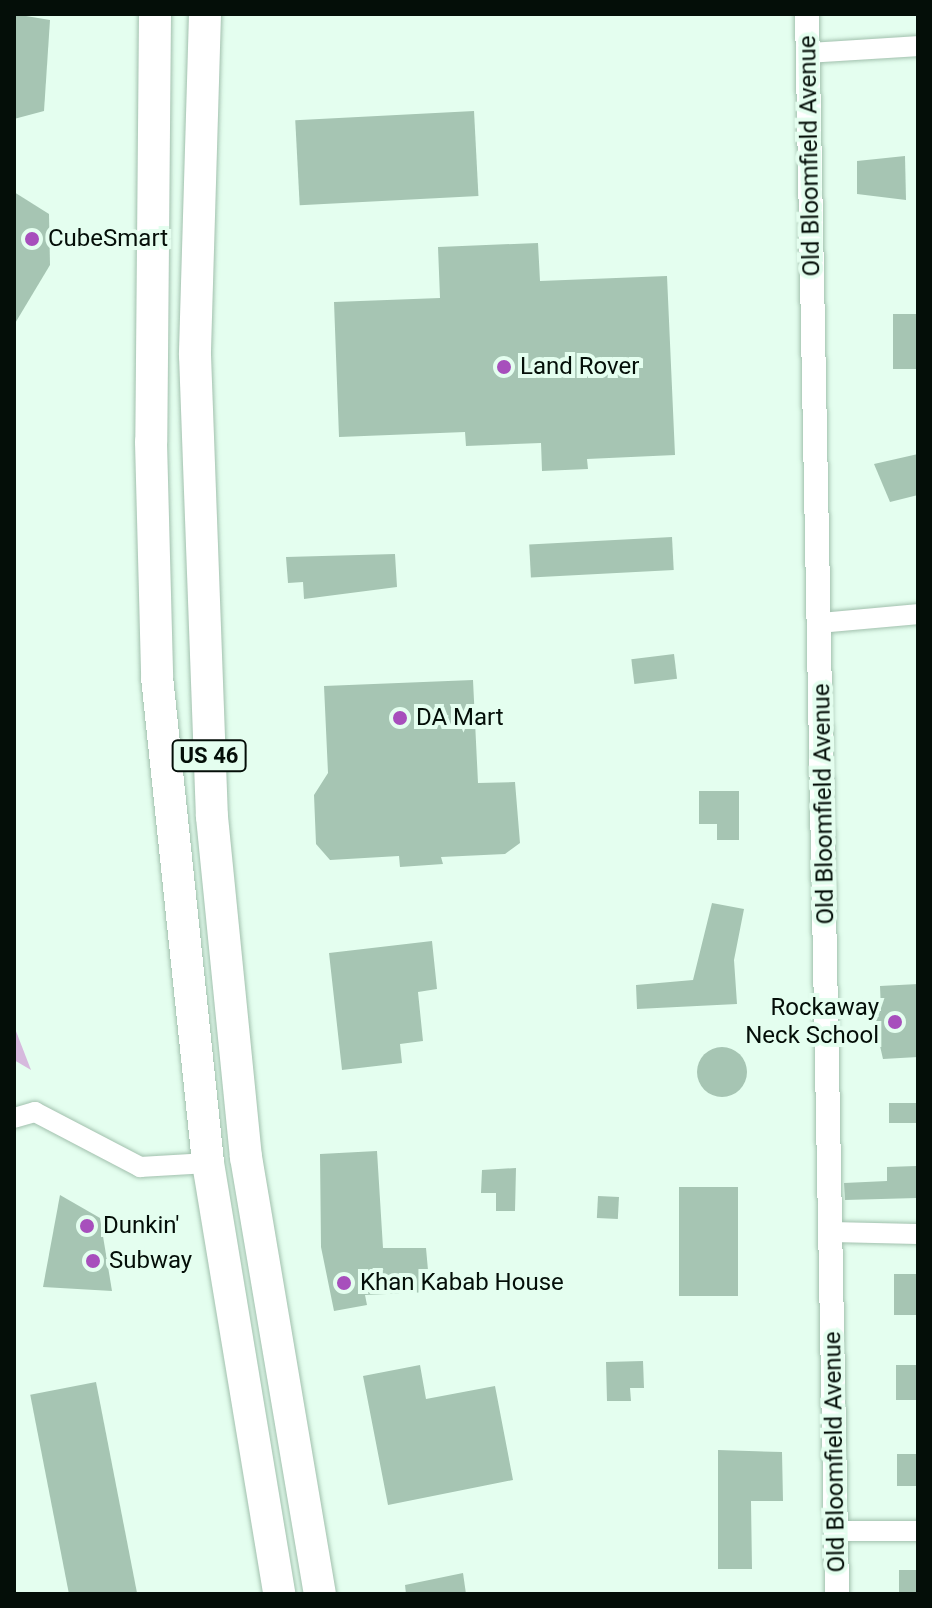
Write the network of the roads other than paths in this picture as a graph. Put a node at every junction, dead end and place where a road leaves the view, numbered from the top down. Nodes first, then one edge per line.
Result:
1 (155, 14) edge
2 (205, 14) edge
3 (807, 14) edge
4 (918, 46) edge
5 (808, 53) junction
6 (918, 614) edge
7 (820, 623) junction
8 (14, 1118) edge
9 (208, 1163) junction
10 (831, 1232) junction
11 (918, 1234) edge
12 (836, 1531) junction
13 (918, 1531) edge
14 (279, 1594) edge
15 (320, 1594) edge
16 (837, 1594) edge

1 - 9 highway, US 46
2 - 15 highway, US 46
3 - 5 street, Old Bloomfield Avenue
4 - 5 street
5 - 7 street, Old Bloomfield Avenue
6 - 7 street
7 - 10 street, Old Bloomfield Avenue
8 - 9 street
9 - 14 highway, US 46
10 - 11 street
10 - 12 street, Old Bloomfield Avenue
12 - 13 street
12 - 16 street, Old Bloomfield Avenue

